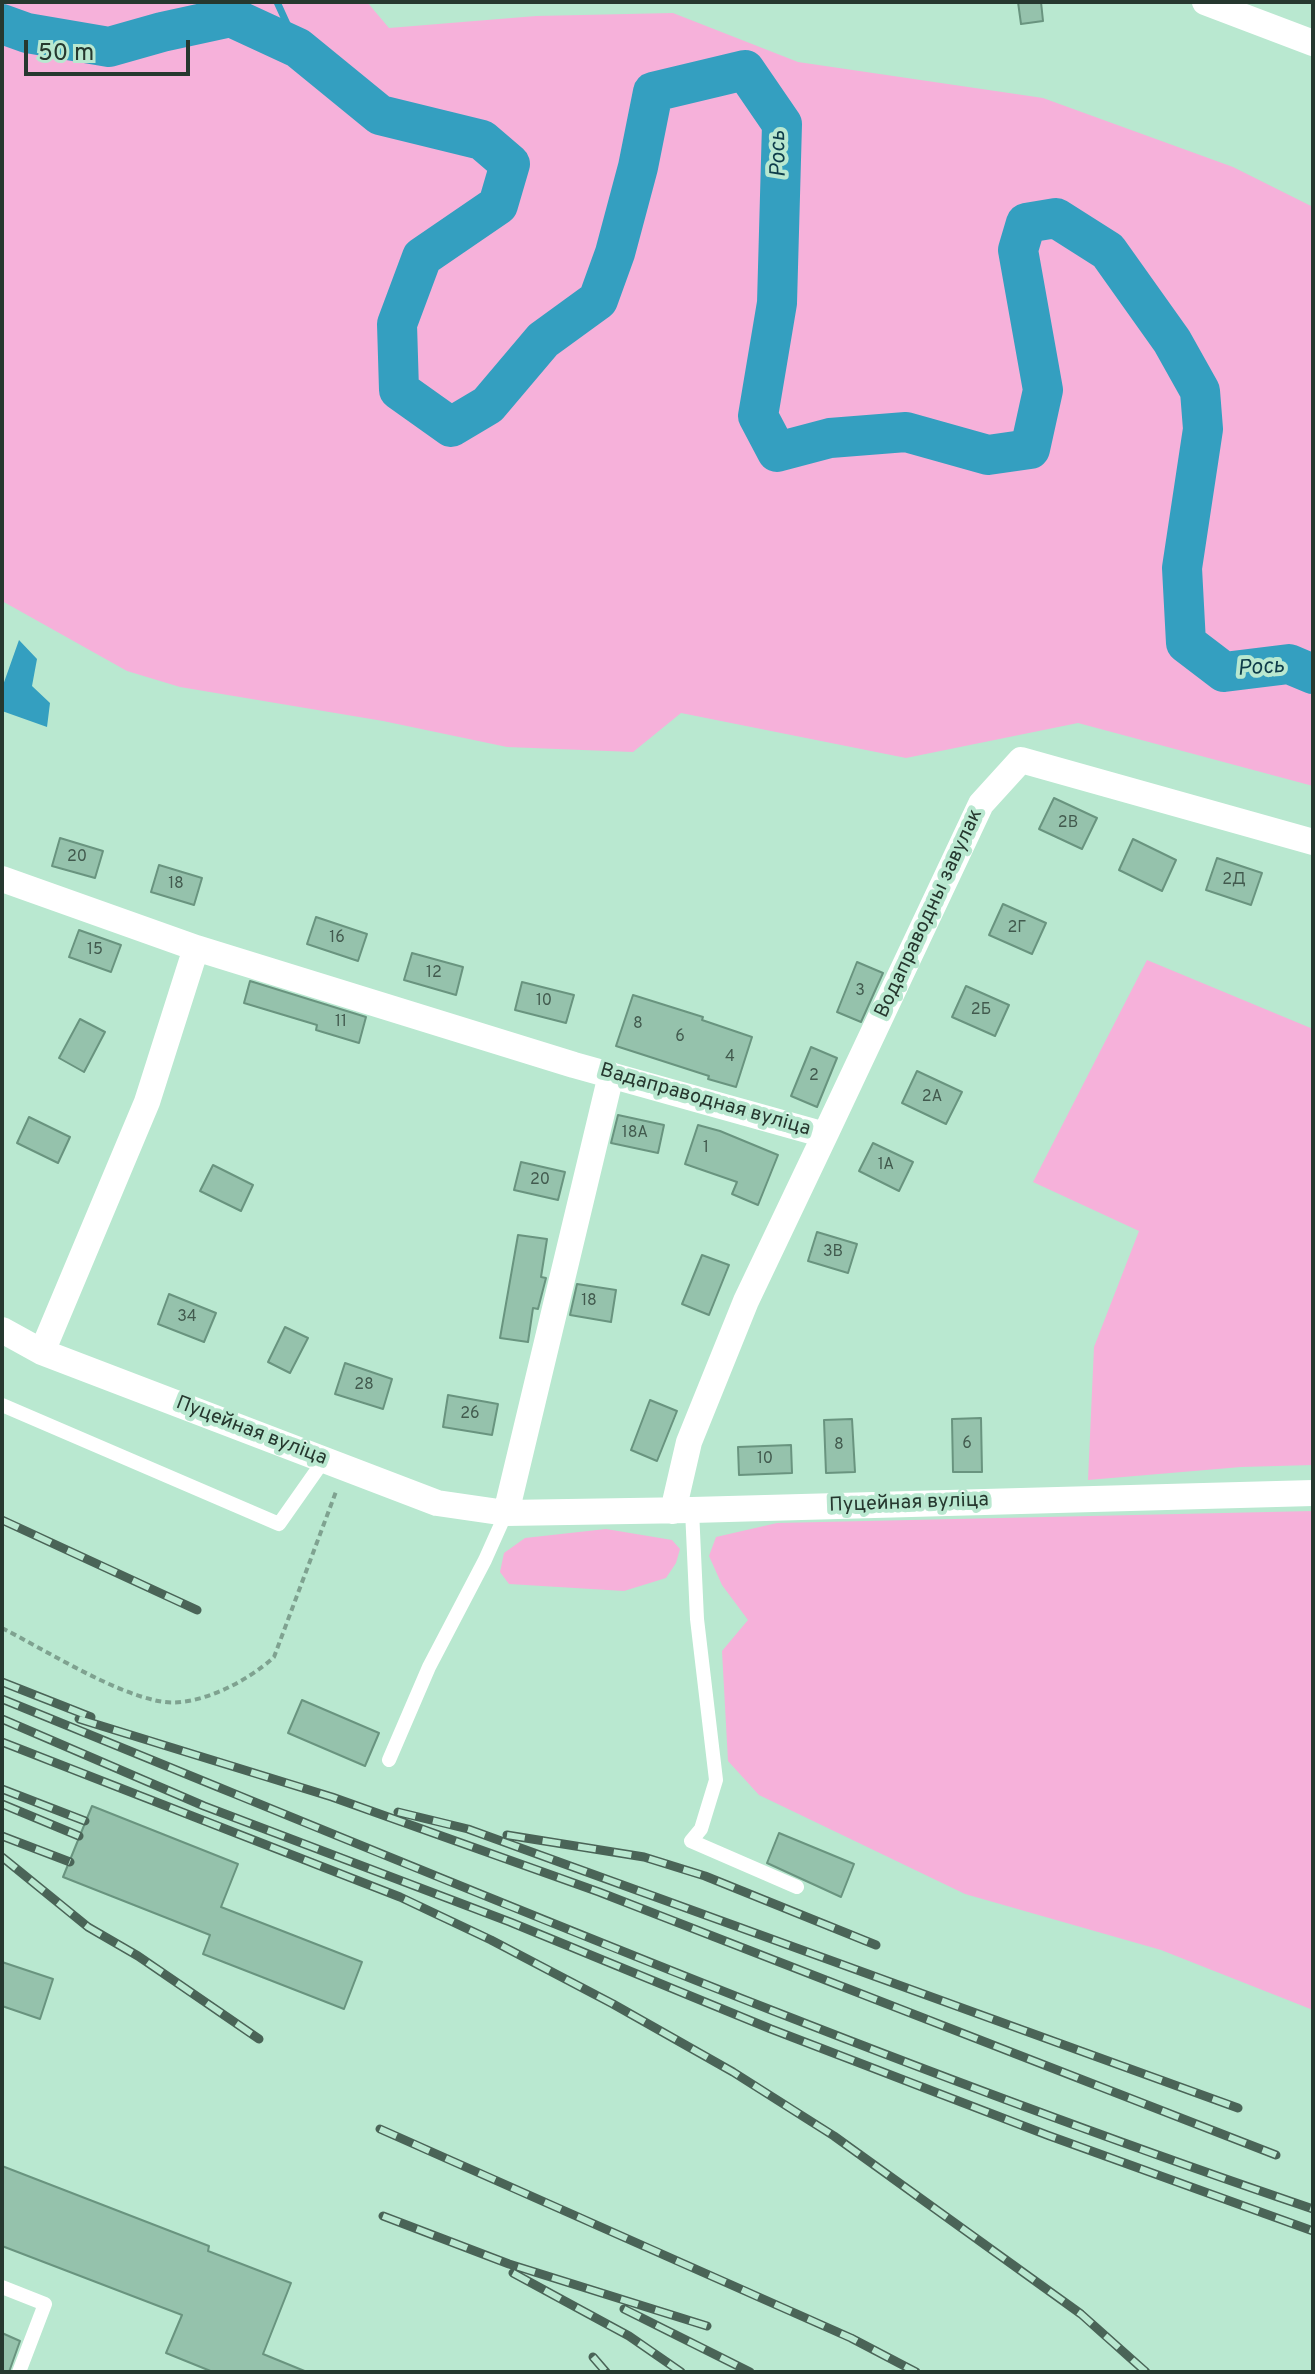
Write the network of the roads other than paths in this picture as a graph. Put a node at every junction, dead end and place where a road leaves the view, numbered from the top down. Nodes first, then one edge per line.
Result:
1 (1205, 2) edge
2 (1313, 43) edge
3 (1313, 842) edge
4 (2, 879) edge
5 (196, 948) junction
6 (611, 1075) junction
7 (825, 1135) junction
8 (2, 1330) edge
9 (42, 1352) junction
10 (2, 1405) edge
11 (334, 1464) junction
12 (1313, 1493) edge
13 (683, 1510) junction
14 (506, 1513) junction
15 (389, 1760) dead end
16 (797, 1887) dead end
17 (2, 2287) edge
18 (19, 2372) edge

1 - 2 street
3 - 7 street, Водаправодны завулак
4 - 5 street, Вадаправодная вуліца
5 - 6 street, Вадаправодная вуліца
5 - 9 street
6 - 7 street, Вадаправодная вуліца
6 - 14 street
7 - 13 street, Вадаправодная вуліца
8 - 9 street, Пуцейная вуліца
9 - 11 street, Пуцейная вуліца
10 - 11 lane
11 - 14 street, Пуцейная вуліца
12 - 13 street, Пуцейная вуліца
13 - 14 street, Пуцейная вуліца
13 - 16 lane
14 - 15 lane
17 - 18 lane

